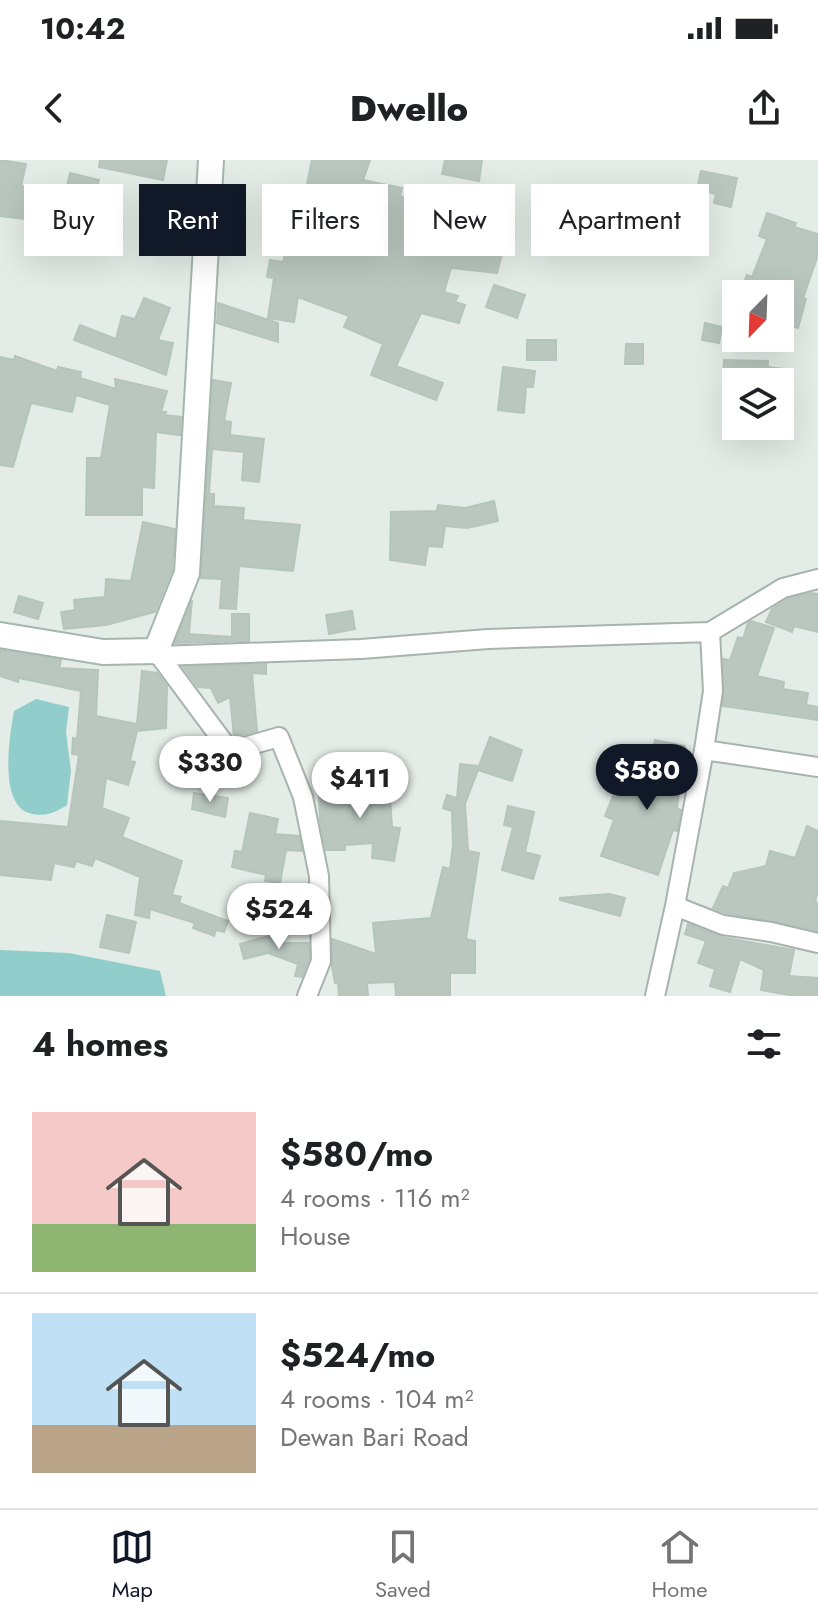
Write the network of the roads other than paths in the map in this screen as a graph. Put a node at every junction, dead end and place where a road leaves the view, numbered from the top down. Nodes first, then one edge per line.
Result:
1 (211, 160) edge
2 (818, 579) edge
3 (710, 632) junction
4 (0, 635) edge
5 (157, 654) junction
6 (704, 750) junction
7 (818, 767) edge
8 (675, 906) junction
9 (818, 943) edge
10 (307, 996) edge
11 (655, 996) edge

1 - 5 main road
2 - 3 street
3 - 5 street
3 - 6 street
4 - 5 main road
5 - 10 street
6 - 7 street
6 - 8 street
8 - 9 street
8 - 11 street

